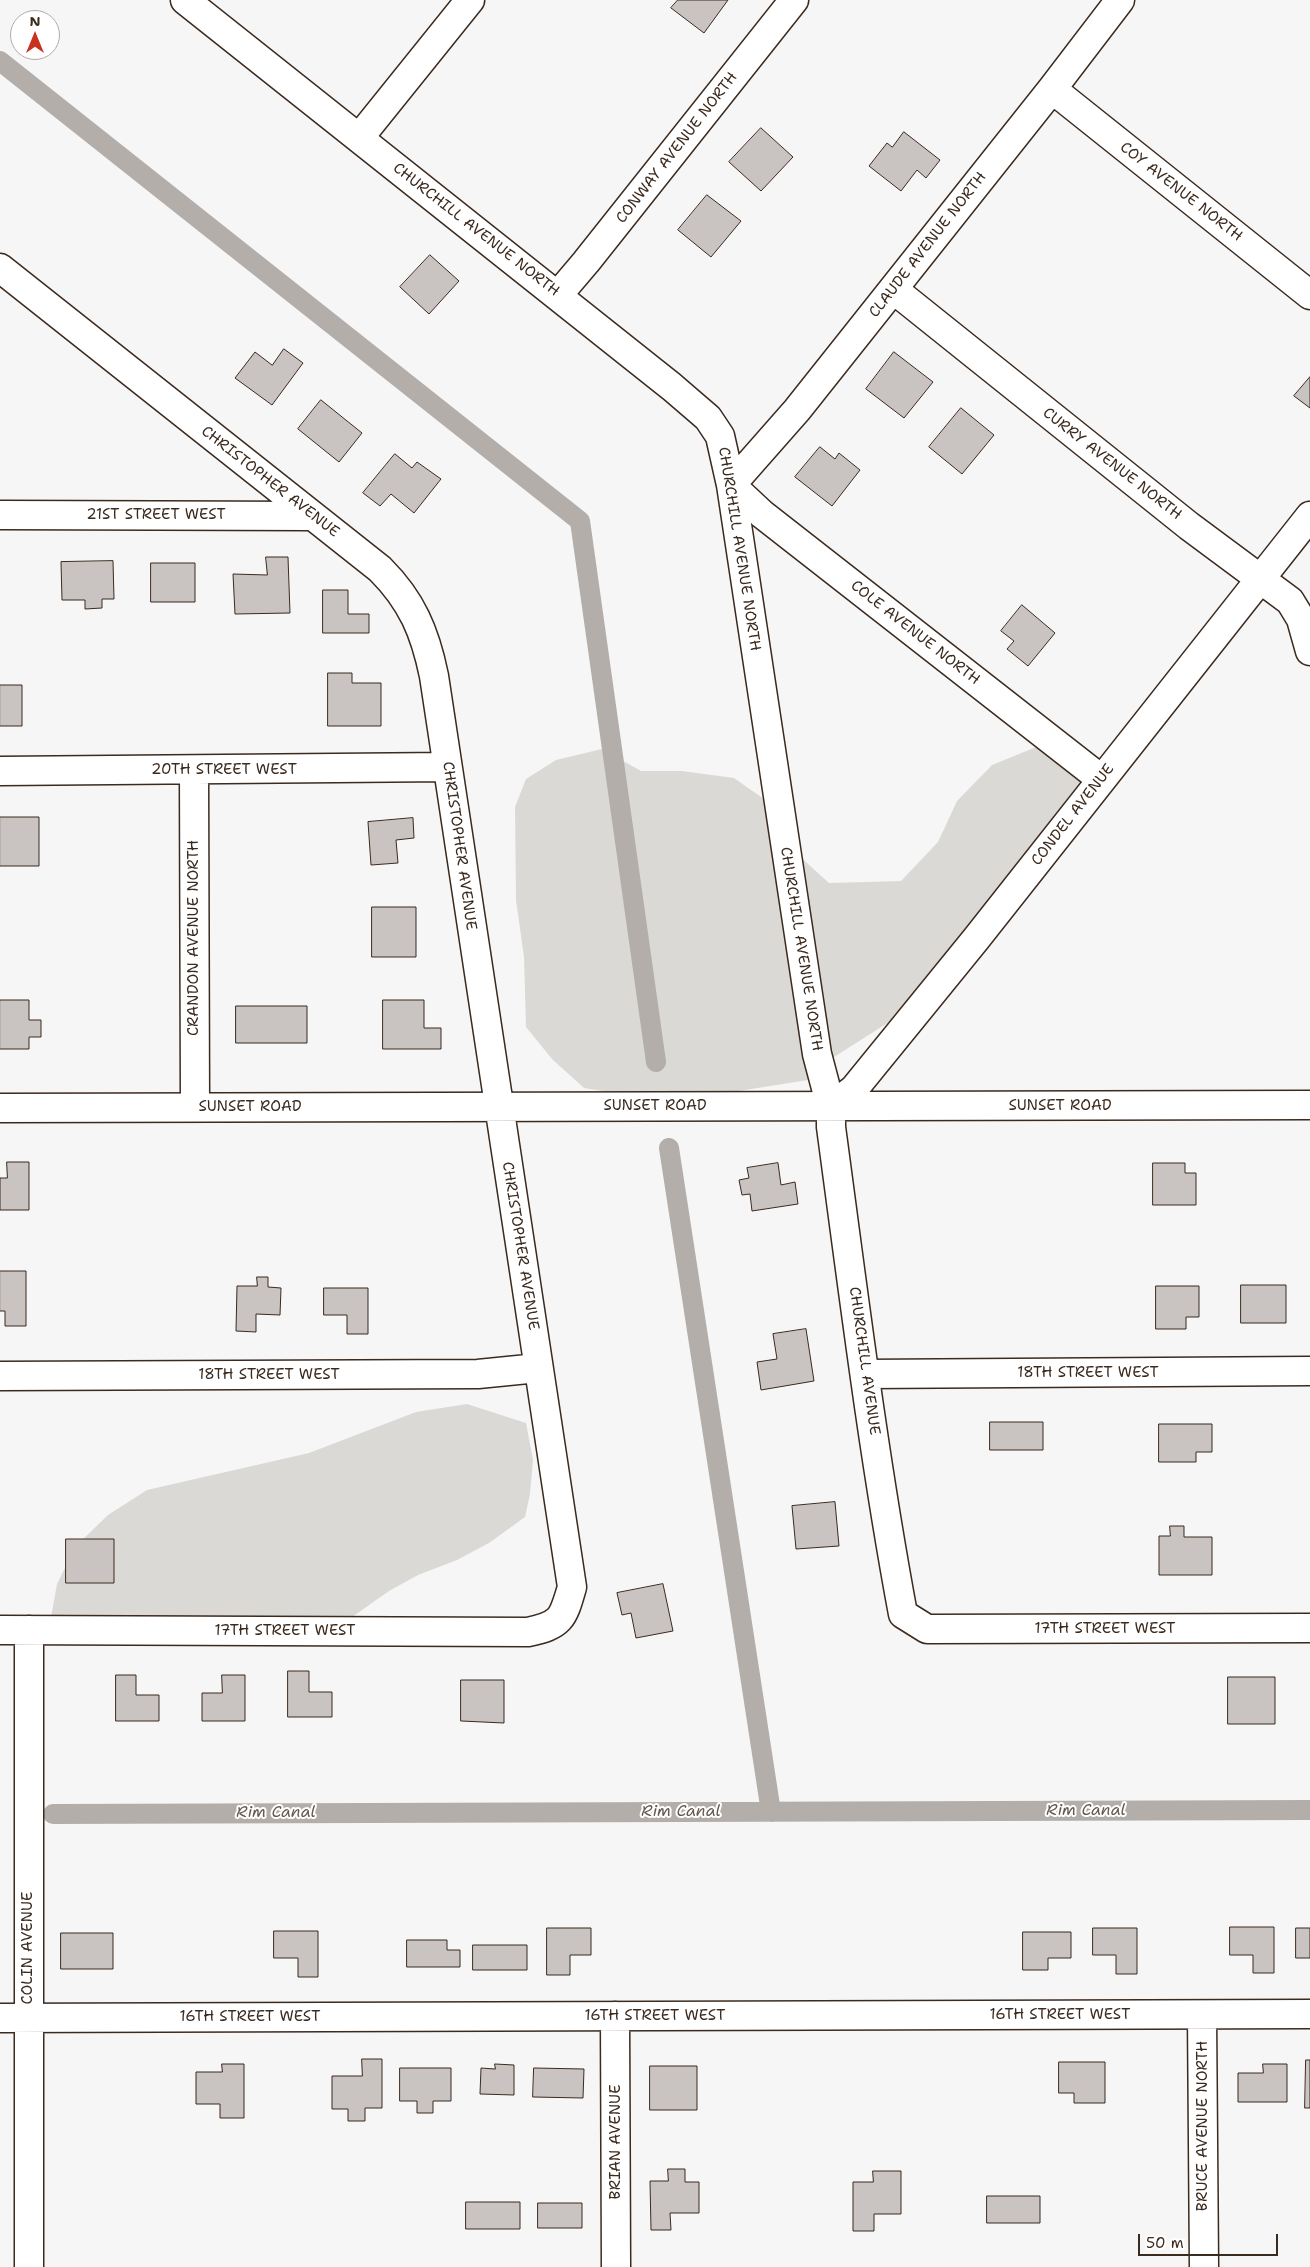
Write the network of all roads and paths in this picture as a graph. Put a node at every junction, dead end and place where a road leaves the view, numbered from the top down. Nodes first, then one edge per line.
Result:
1 (185, 0) edge
2 (470, 0) edge
3 (794, 0) edge
4 (1120, 0) edge
5 (1052, 89) junction
6 (359, 138) junction
7 (0, 268) edge
8 (893, 289) junction
9 (558, 295) junction
10 (1310, 295) edge
11 (731, 485) junction
12 (0, 515) edge
13 (312, 516) junction
14 (1310, 516) edge
15 (1259, 579) junction
16 (1310, 651) edge
17 (448, 767) junction
18 (194, 770) junction
19 (0, 771) edge
20 (1101, 779) junction
21 (1310, 1105) edge
22 (498, 1106) junction
23 (195, 1107) junction
24 (0, 1108) edge
25 (831, 1108) junction
26 (538, 1368) junction
27 (1310, 1371) edge
28 (866, 1374) junction
29 (0, 1376) edge
30 (903, 1614) joint
31 (564, 1615) joint
32 (1310, 1628) edge
33 (0, 1630) edge
34 (29, 1630) junction
35 (1310, 2014) edge
36 (1202, 2015) junction
37 (615, 2016) junction
38 (0, 2018) edge
39 (28, 2018) junction
40 (28, 2267) edge
41 (616, 2267) edge
42 (1204, 2267) edge

1 - 6 street, CHURCHILL AVENUE NORTH
2 - 6 street
3 - 9 street, CONWAY AVENUE NORTH
4 - 5 street, CLAUDE AVENUE NORTH
5 - 8 street, CLAUDE AVENUE NORTH
5 - 10 street, COY AVENUE NORTH
6 - 9 street, CHURCHILL AVENUE NORTH
7 - 13 street, CHRISTOPHER AVENUE
8 - 11 street, CLAUDE AVENUE NORTH
8 - 15 street, CURRY AVENUE NORTH
9 - 11 street, CHURCHILL AVENUE NORTH
11 - 20 street, COLE AVENUE NORTH
11 - 25 street, CHURCHILL AVENUE NORTH
12 - 13 street, 21ST STREET WEST
13 - 17 street, CHRISTOPHER AVENUE
14 - 15 street, CONDEL AVENUE
15 - 16 street, CURRY AVENUE NORTH
15 - 20 street, CONDEL AVENUE
17 - 18 street, 20TH STREET WEST
17 - 22 street, CHRISTOPHER AVENUE
18 - 19 street, 20TH STREET WEST
18 - 23 street, CRANDON AVENUE NORTH
20 - 25 street, CONDEL AVENUE
21 - 25 street, SUNSET ROAD
22 - 23 street, SUNSET ROAD
22 - 25 street, SUNSET ROAD
22 - 26 street, CHRISTOPHER AVENUE
23 - 24 street, SUNSET ROAD
25 - 28 street, CHURCHILL AVENUE
26 - 29 street, 18TH STREET WEST
26 - 31 street, CHRISTOPHER AVENUE
27 - 28 street, 18TH STREET WEST
28 - 30 street, CHURCHILL AVENUE
30 - 32 street, 17TH STREET WEST
31 - 34 street, 17TH STREET WEST
33 - 34 street, 17TH STREET WEST
34 - 39 street, COLIN AVENUE
35 - 36 street, 16TH STREET WEST
36 - 37 street, 16TH STREET WEST
36 - 42 street, BRUCE AVENUE NORTH
37 - 39 street, 16TH STREET WEST
37 - 41 street, BRIAN AVENUE
38 - 39 street, 16TH STREET WEST
39 - 40 street, COLIN AVENUE

